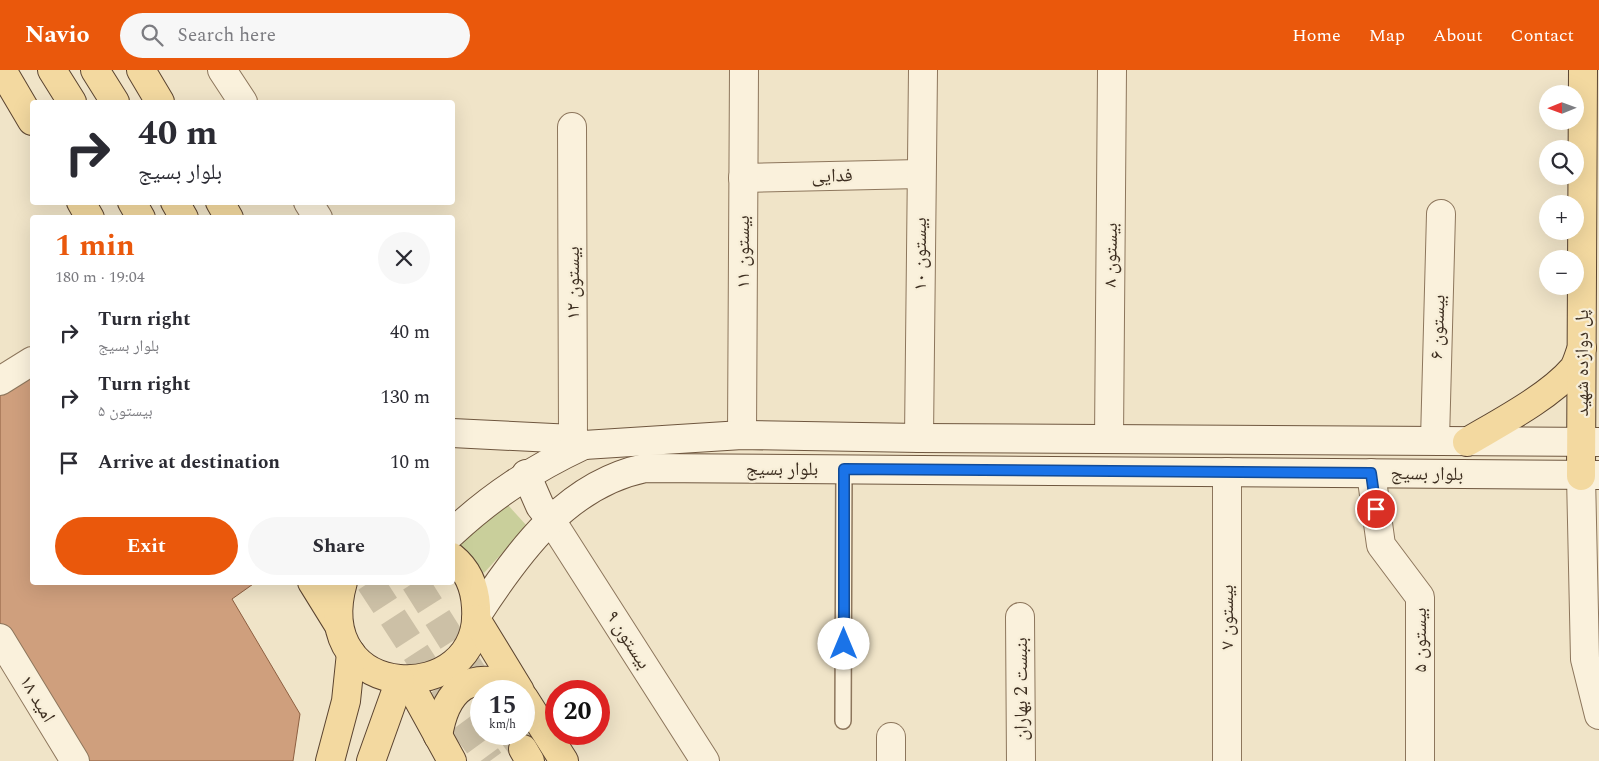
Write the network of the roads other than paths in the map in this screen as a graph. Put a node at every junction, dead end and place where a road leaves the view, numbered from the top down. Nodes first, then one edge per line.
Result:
1 (2, 70) edge
2 (52, 70) edge
3 (95, 70) edge
4 (141, 70) edge
5 (222, 70) edge
6 (744, 70) edge
7 (922, 70) edge
8 (1112, 70) edge
9 (1583, 70) edge
10 (71, 100) edge
11 (114, 100) edge
12 (159, 100) edge
13 (243, 100) edge
14 (30, 118) edge
15 (572, 127) dead end
16 (920, 174) junction
17 (743, 178) junction
18 (1441, 214) dead end
19 (1590, 319) edge
20 (1582, 348) junction
21 (30, 363) edge
22 (0, 381) edge
23 (455, 433) edge
24 (742, 434) junction
25 (919, 438) junction
26 (1109, 439) junction
27 (1435, 440) junction
28 (579, 442) junction
29 (1467, 442) junction
30 (1590, 442) edge
31 (844, 469) junction
32 (1227, 472) junction
33 (1371, 473) junction
34 (526, 474) junction
35 (1590, 475) edge
36 (551, 520) junction
37 (455, 530) edge
38 (455, 560) edge
39 (314, 585) edge
40 (342, 585) edge
41 (476, 617) junction
42 (1020, 617) dead end
43 (338, 624) junction
44 (0, 638) edge
45 (351, 653) junction
46 (404, 680) junction
47 (513, 680) edge
48 (470, 683) edge
49 (1599, 715) edge
50 (535, 716) edge
51 (843, 721) dead end
52 (438, 736) junction
53 (75, 761) edge
54 (330, 761) edge
55 (371, 761) edge
56 (452, 761) edge
57 (564, 761) edge
58 (705, 761) edge
59 (1021, 761) edge
60 (1227, 761) edge
61 (1420, 761) edge

1 - 14 main road
2 - 10 main road
3 - 11 main road
4 - 12 main road
5 - 13 street
6 - 17 street, بیستون ۱۱
7 - 16 street, بیستون ۱۰
8 - 26 street, بیستون ۸
9 - 19 main road, پل دوازده شهید
15 - 28 street, بیستون ۱۲
16 - 17 street, فدایی
16 - 25 street, بیستون ۱۰
17 - 24 street, بیستون ۱۱
18 - 27 street, بیستون ۶
19 - 20 main road, پل دوازده شهید
20 - 29 main road
20 - 30 main road, پل دوازده شهید
21 - 22 street
23 - 28 street, بلوار بسیج
24 - 25 street, بلوار بسیج
24 - 28 street, بلوار بسیج
25 - 26 street, بلوار بسیج
26 - 27 street, بلوار بسیج
27 - 29 street, بلوار بسیج
28 - 34 street
29 - 30 street, بلوار بسیج
30 - 35 main road, پل دوازده شهید
31 - 32 street, بلوار بسیج
31 - 36 street, بلوار بسیج
31 - 51 lane
32 - 33 street, بلوار بسیج
32 - 60 street, بیستون ۷
33 - 35 street, بلوار بسیج
33 - 61 street, بیستون ۵
34 - 36 street, بیستون ۹
34 - 37 street
35 - 49 street
36 - 41 street, بلوار بسیج
36 - 58 street, بیستون ۹
38 - 41 main road
39 - 43 main road
40 - 43 main road
41 - 46 main road
41 - 47 main road
42 - 59 street, بنبست 2 بهاران
43 - 45 main road
44 - 53 street, امید ۱۸
45 - 46 main road
45 - 54 main road
46 - 52 main road
46 - 55 main road
48 - 52 main road
50 - 57 main road
52 - 56 main road

